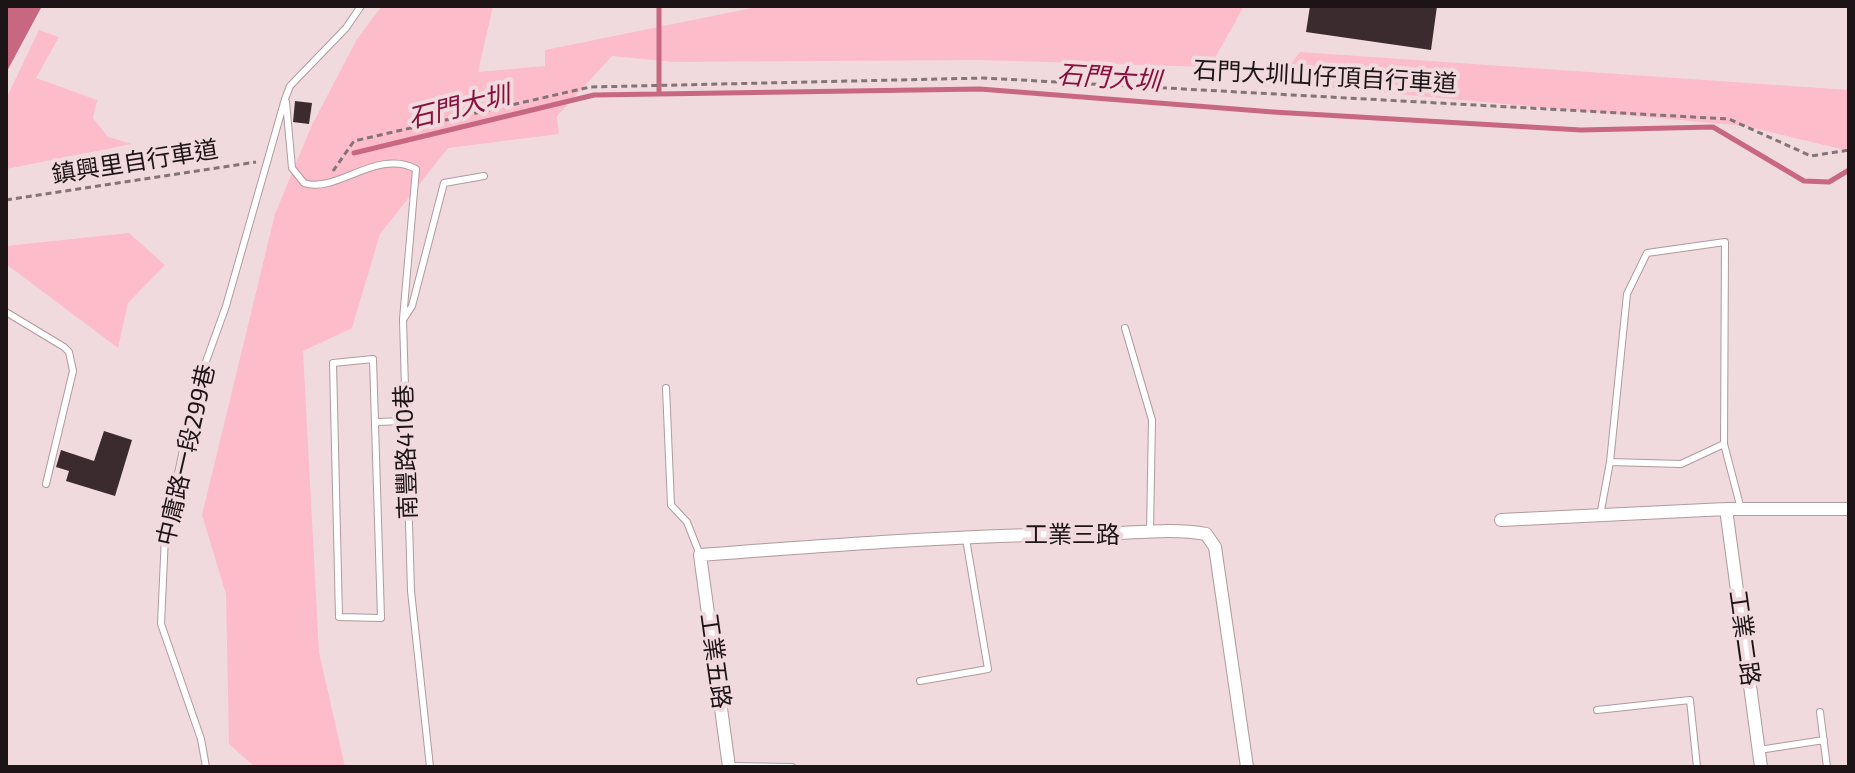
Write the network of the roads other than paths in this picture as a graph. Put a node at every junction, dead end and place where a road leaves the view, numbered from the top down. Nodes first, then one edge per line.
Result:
1 (361, 6) edge
2 (285, 99) junction
3 (484, 176) dead end
4 (6, 312) edge
5 (403, 320) junction
6 (1125, 328) dead end
7 (666, 388) dead end
8 (405, 421) junction
9 (376, 422) junction
10 (1724, 444) junction
11 (1610, 462) junction
12 (46, 484) dead end
13 (1726, 509) junction
14 (1849, 509) edge
15 (1741, 510) junction
16 (1600, 516) junction
17 (1501, 520) dead end
18 (1150, 534) junction
19 (965, 535) junction
20 (700, 555) junction
21 (920, 681) dead end
22 (1597, 710) dead end
23 (1820, 712) dead end
24 (1824, 740) junction
25 (1759, 750) junction
26 (206, 767) edge
27 (430, 767) edge
28 (729, 767) edge
29 (792, 767) edge
30 (1247, 767) edge
31 (1697, 767) edge
32 (1761, 767) edge
33 (1827, 767) edge

1 - 2 lane, 中庸路一段299巷
2 - 5 lane
2 - 26 lane, 中庸路一段299巷
3 - 5 lane, 南豐路410巷
4 - 12 lane
5 - 8 lane, 南豐路410巷
6 - 18 lane
7 - 20 lane
8 - 9 lane
8 - 27 lane, 南豐路410巷
9 - 9 lane
10 - 11 lane
10 - 11 lane
10 - 15 lane
11 - 16 lane
13 - 15 street
13 - 16 street
13 - 25 street, 工業二路
14 - 15 street
16 - 17 street
18 - 19 street, 工業三路
18 - 30 street, 工業三路
19 - 20 street, 工業三路
19 - 21 lane
20 - 28 street, 工業五路
22 - 31 lane
23 - 24 lane
24 - 25 lane
24 - 33 lane
25 - 32 street, 工業二路
28 - 29 lane

